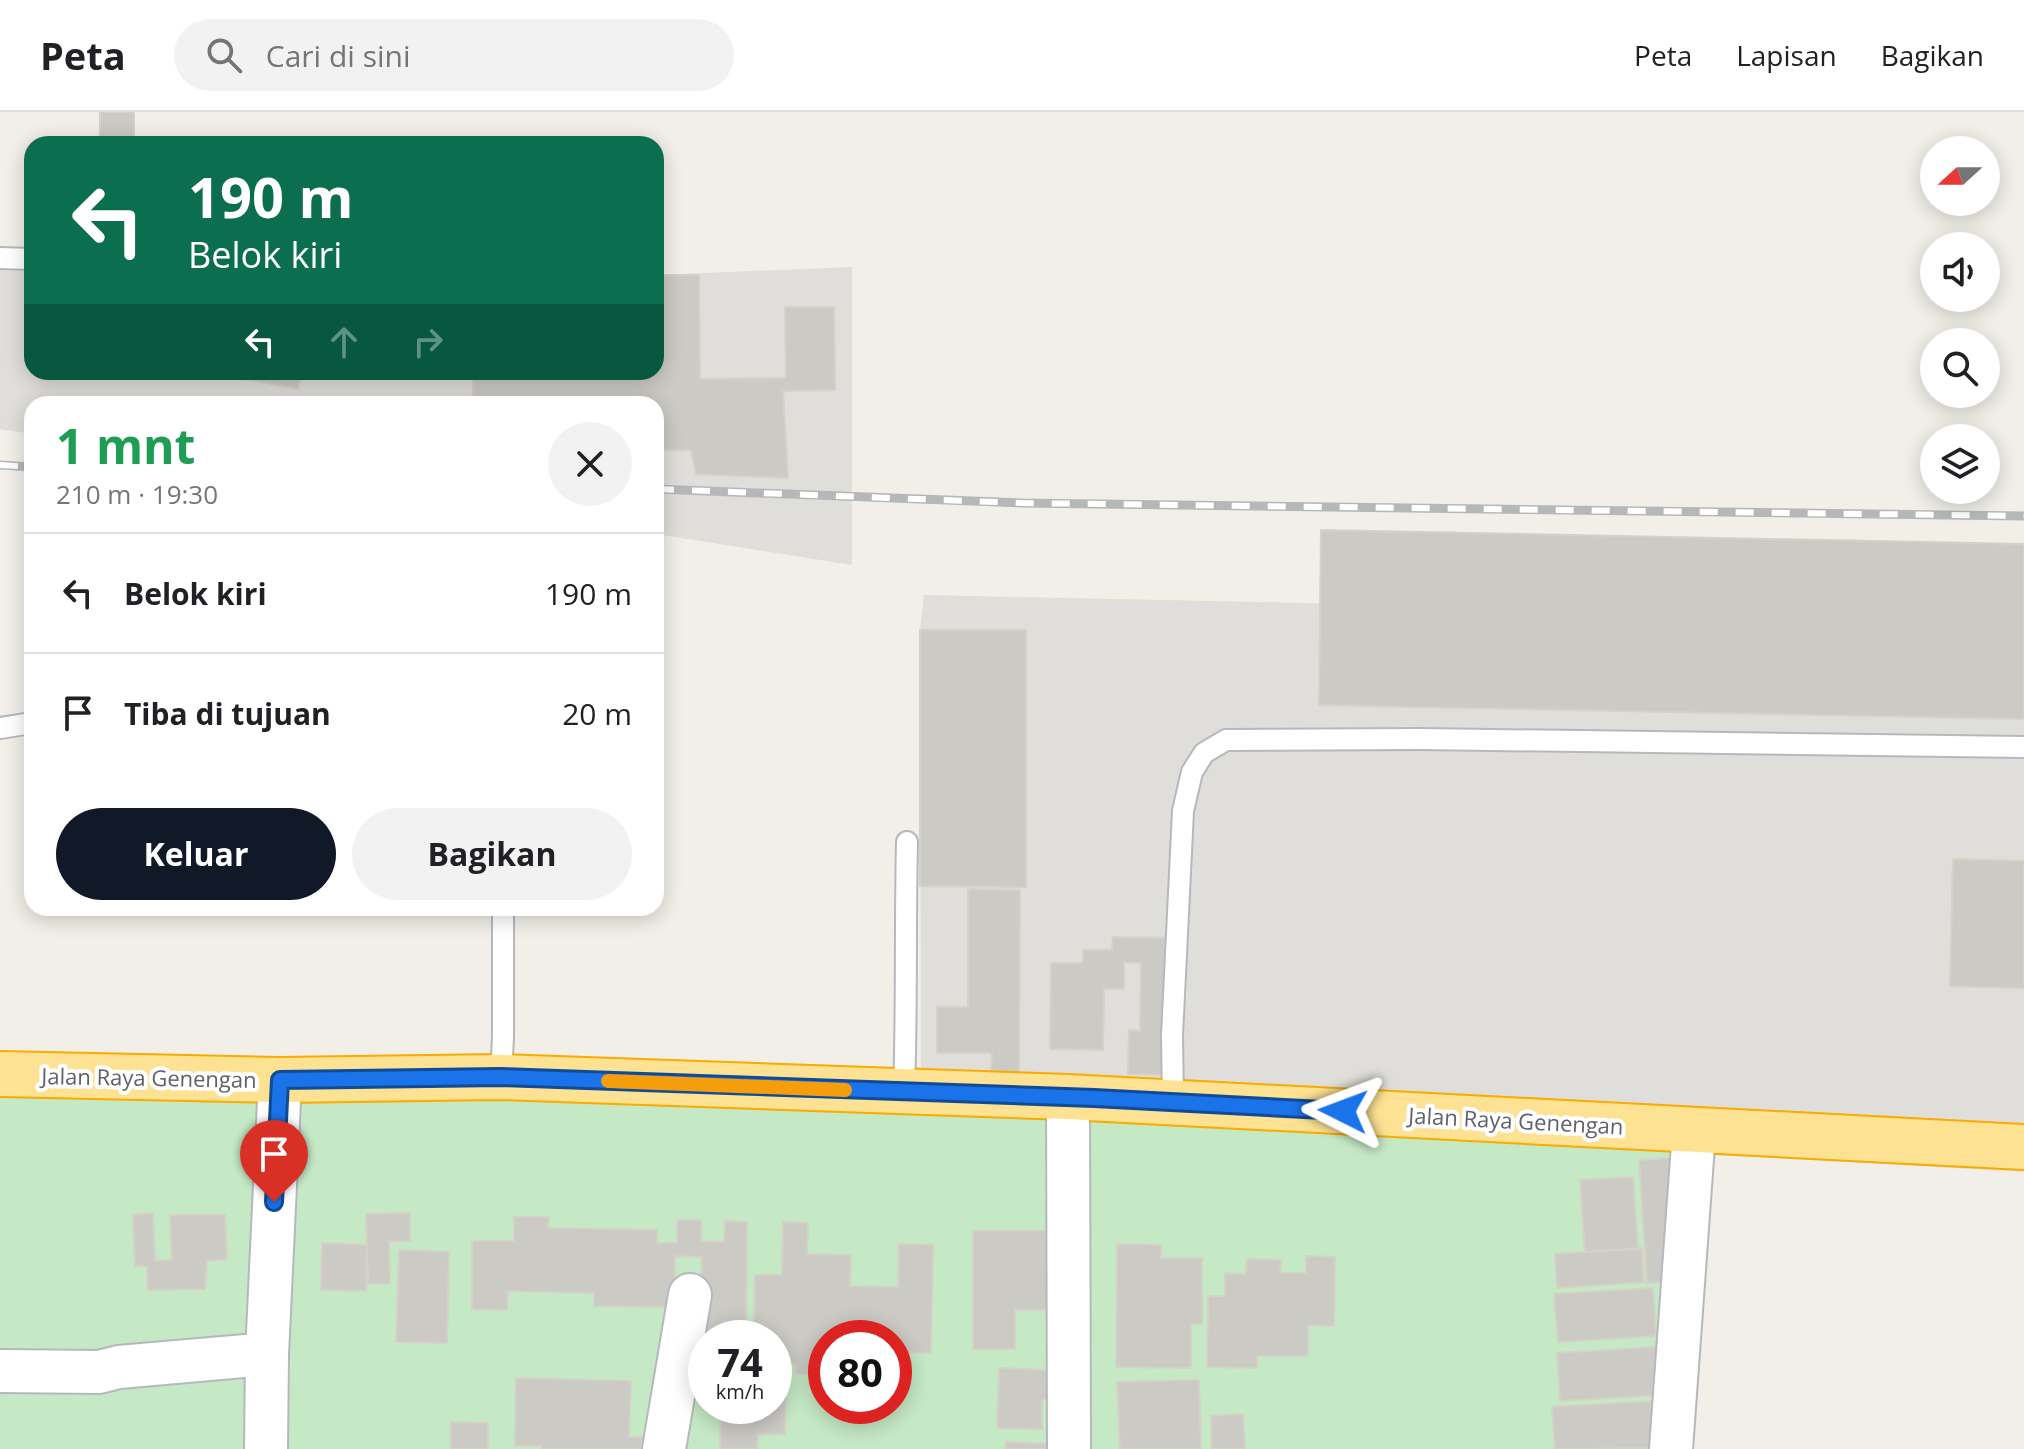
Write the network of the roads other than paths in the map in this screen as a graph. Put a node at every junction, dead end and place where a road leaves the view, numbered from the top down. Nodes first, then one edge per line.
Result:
1 (0, 258) edge
2 (24, 259) edge
3 (24, 724) edge
4 (0, 728) edge
5 (2024, 747) edge
6 (907, 842) dead end
7 (503, 916) edge
8 (502, 1057) junction
9 (0, 1074) edge
10 (280, 1080) junction
11 (1173, 1080) junction
12 (904, 1092) junction
13 (1068, 1097) junction
14 (1694, 1131) junction
15 (2024, 1147) edge
16 (690, 1295) dead end
17 (267, 1354) junction
18 (0, 1371) edge
19 (266, 1449) edge
20 (664, 1449) edge
21 (1069, 1449) edge
22 (1671, 1449) edge

1 - 2 lane
3 - 4 lane
5 - 11 lane
6 - 12 lane
7 - 8 lane
8 - 10 highway, Jalan Raya Genengan
8 - 12 highway, Jalan Raya Genengan
9 - 10 highway, Jalan Raya Genengan
10 - 17 street
11 - 13 highway, Jalan Raya Genengan
11 - 14 highway, Jalan Raya Genengan
12 - 13 highway, Jalan Raya Genengan
13 - 21 street
14 - 15 highway, Jalan Raya Genengan
14 - 22 street
16 - 20 street
17 - 18 street
17 - 19 street

